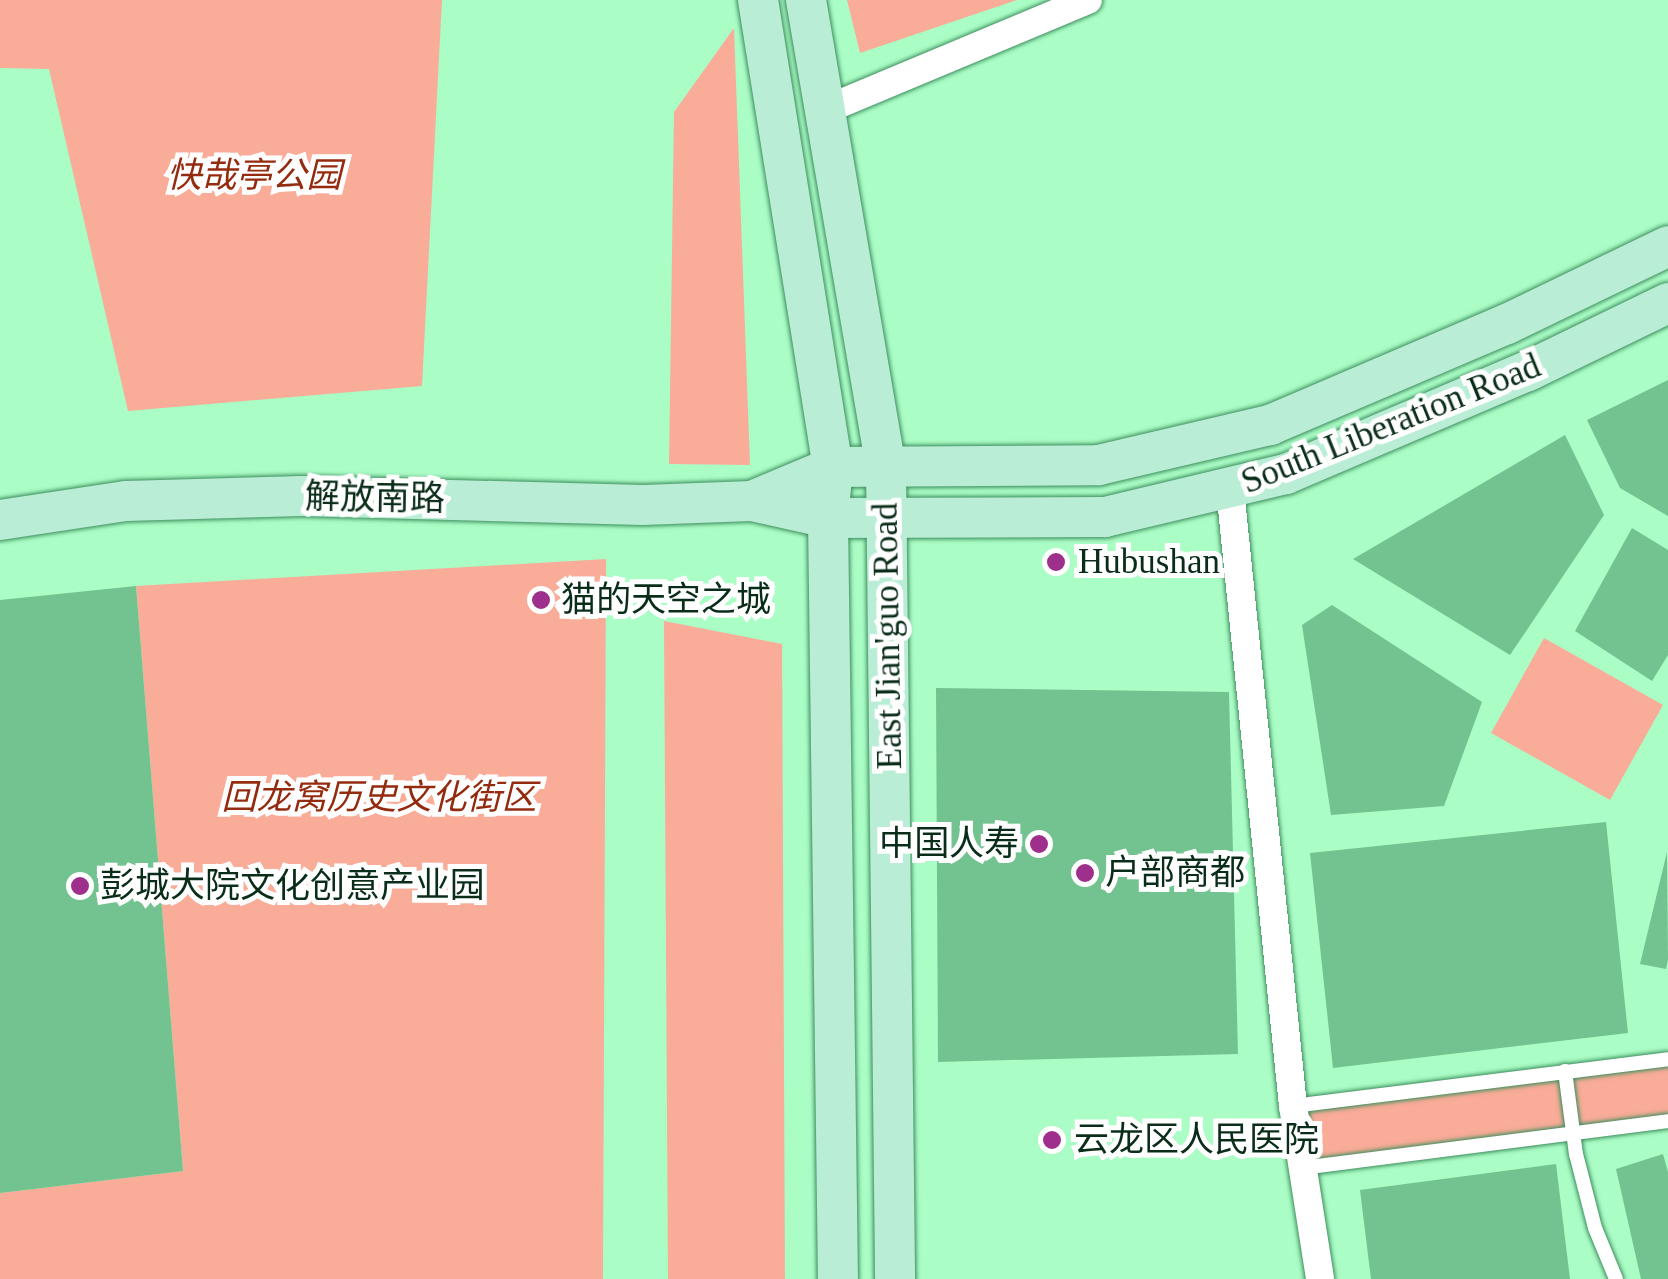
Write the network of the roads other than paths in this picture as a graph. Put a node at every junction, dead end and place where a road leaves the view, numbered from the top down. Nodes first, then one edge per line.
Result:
1 (758, 0) edge
2 (806, 0) edge
3 (1088, 0) edge
4 (825, 110) junction
5 (1668, 246) edge
6 (1668, 303) edge
7 (833, 467) junction
8 (886, 468) junction
9 (1230, 489) junction
10 (752, 501) junction
11 (828, 518) junction
12 (886, 519) junction
13 (0, 520) edge
14 (1668, 1058) edge
15 (1565, 1071) junction
16 (1293, 1106) junction
17 (1668, 1121) edge
18 (1573, 1134) junction
19 (1302, 1168) junction
20 (838, 1279) edge
21 (895, 1279) edge
22 (1320, 1279) edge
23 (1616, 1279) edge

1 - 7 main road, East Jian'guo Road
2 - 4 main road, East Jian'guo Road
3 - 4 street
4 - 8 main road, East Jian'guo Road
5 - 8 main road, South Liberation Road
6 - 9 main road, South Liberation Road
7 - 8 main road, South Liberation Road
7 - 10 main road, South Liberation Road
7 - 11 main road, East Jian'guo Road
8 - 12 main road, East Jian'guo Road
9 - 12 main road, South Liberation Road
9 - 16 street
10 - 11 main road, South Liberation Road
10 - 13 main road, 解放南路
11 - 12 main road, South Liberation Road
11 - 20 main road, East Jian'guo Road
12 - 21 main road, East Jian'guo Road
14 - 15 lane
15 - 16 lane
15 - 18 lane
16 - 19 street
17 - 18 lane
18 - 19 lane
18 - 23 lane
19 - 22 street

